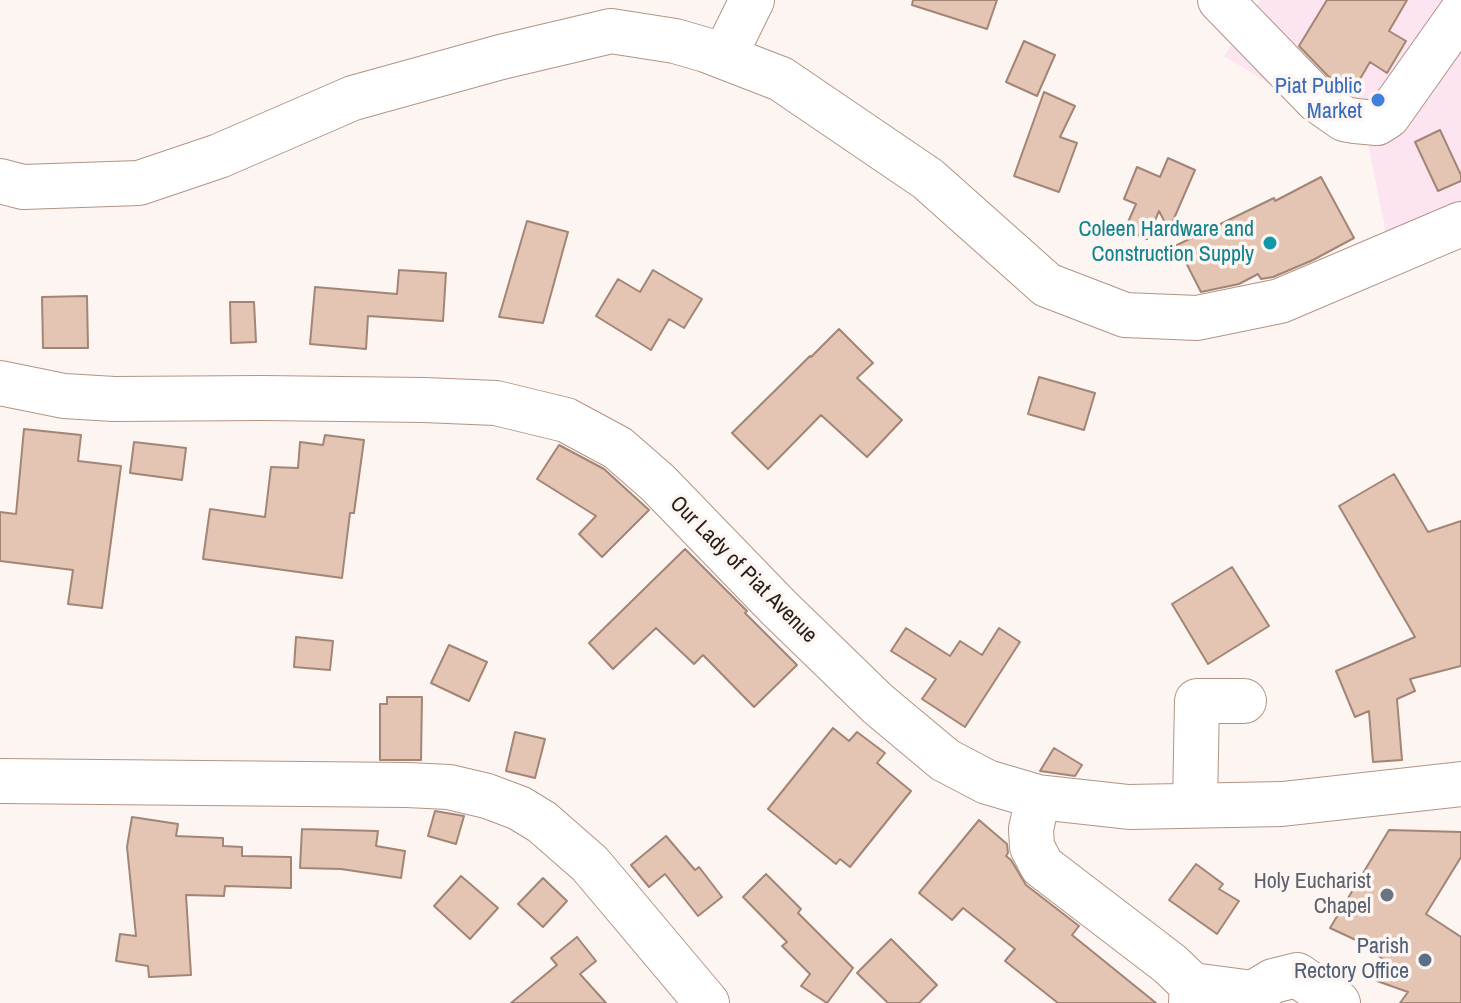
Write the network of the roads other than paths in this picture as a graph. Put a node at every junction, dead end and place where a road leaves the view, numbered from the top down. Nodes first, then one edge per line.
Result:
1 (752, 0) edge
2 (1220, 0) edge
3 (1461, 13) edge
4 (724, 57) junction
5 (0, 181) edge
6 (1461, 224) edge
7 (0, 383) edge
8 (1244, 701) dead end
9 (0, 781) edge
10 (1461, 784) edge
11 (1038, 797) junction
12 (1195, 805) junction
13 (1192, 994) edge
14 (1249, 998) edge
15 (707, 1003) edge
16 (1338, 1003) edge

1 - 4 street
2 - 3 street
4 - 5 street
4 - 6 street
7 - 11 street, Our Lady of Piat Avenue
8 - 12 street
9 - 15 street
10 - 12 street, Our Lady of Piat Avenue
11 - 12 street, Our Lady of Piat Avenue
11 - 13 street
13 - 14 street
14 - 16 street

